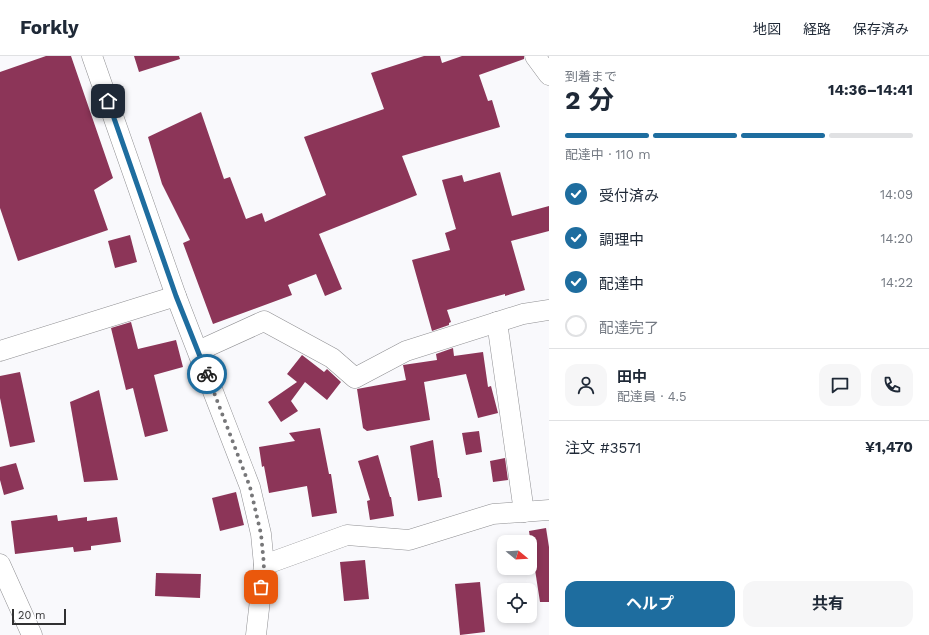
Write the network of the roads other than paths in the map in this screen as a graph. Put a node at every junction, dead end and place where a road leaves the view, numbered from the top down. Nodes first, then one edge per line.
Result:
1 (92, 56) edge
2 (535, 56) edge
3 (549, 75) edge
4 (176, 296) junction
5 (549, 310) edge
6 (497, 322) junction
7 (0, 351) edge
8 (198, 351) junction
9 (549, 510) edge
10 (524, 512) junction
11 (0, 564) edge
12 (264, 565) junction
13 (32, 635) edge
14 (256, 635) edge

1 - 4 street
2 - 3 street
4 - 7 street
4 - 8 street
5 - 6 street
6 - 8 street
6 - 10 street
8 - 12 street
9 - 10 street
10 - 12 street
11 - 13 street
12 - 14 street

